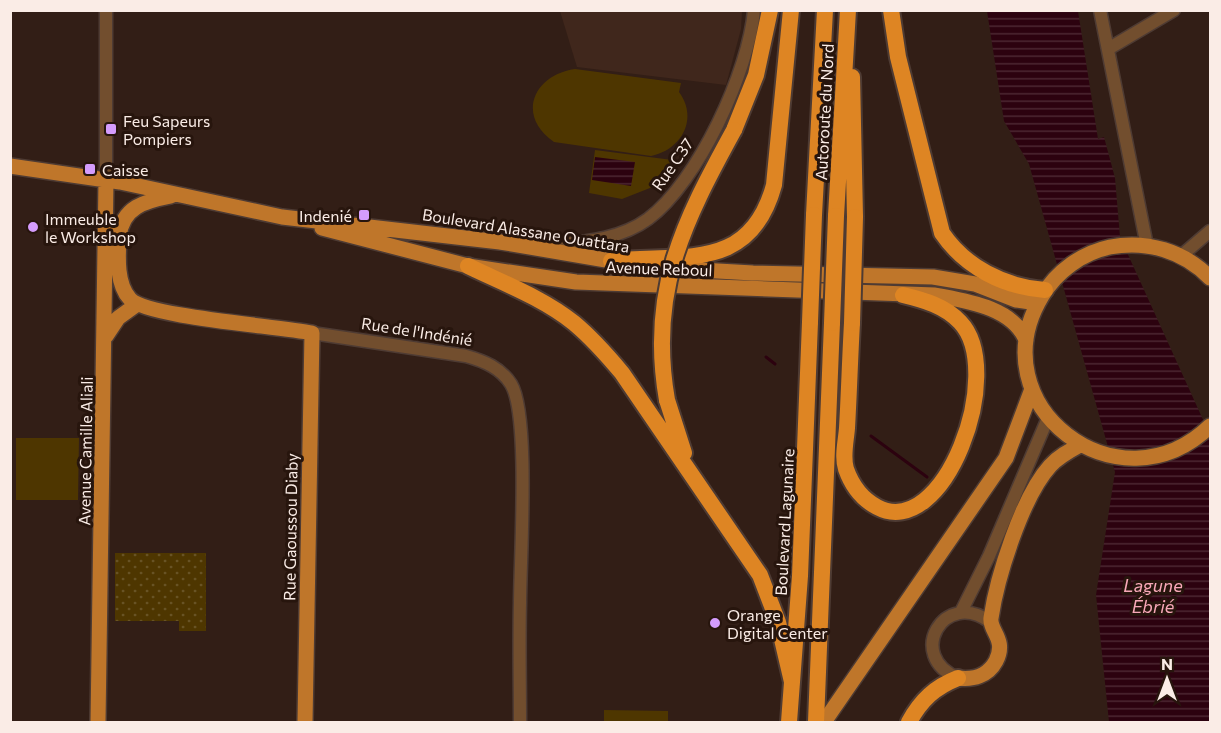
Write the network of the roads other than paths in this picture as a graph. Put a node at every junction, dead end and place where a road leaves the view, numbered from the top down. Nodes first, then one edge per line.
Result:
1 (106, 10) edge
2 (754, 10) edge
3 (770, 10) edge
4 (791, 10) edge
5 (825, 10) edge
6 (891, 10) edge
7 (1100, 10) edge
8 (1174, 10) edge
9 (848, 18) edge
10 (1108, 49) junction
11 (10, 166) edge
12 (106, 180) junction
13 (178, 195) junction
14 (282, 217) junction
15 (1210, 231) edge
16 (1147, 246) junction
17 (533, 248) junction
18 (1181, 256) junction
19 (611, 261) junction
20 (468, 266) junction
21 (1210, 278) edge
22 (1045, 291) junction
23 (903, 295) junction
24 (136, 305) junction
25 (810, 322) joint
26 (312, 333) junction
27 (105, 338) junction
28 (1026, 340) junction
29 (1032, 389) junction
30 (1048, 418) junction
31 (1210, 426) edge
32 (1080, 445) junction
33 (702, 492) junction
34 (962, 612) junction
35 (990, 622) junction
36 (958, 678) junction
37 (792, 682) junction
38 (98, 723) edge
39 (305, 723) edge
40 (520, 723) edge
41 (789, 723) edge
42 (816, 723) edge
43 (824, 723) edge
44 (909, 723) edge

1 - 12 street
2 - 17 street, Rue C37
3 - 33 highway, bridge
4 - 19 highway
5 - 25 highway, Autoroute du Nord, bridge
6 - 22 highway
7 - 10 street
8 - 10 street
9 - 23 highway, bridge
9 - 42 highway, Autoroute du Nord, bridge
10 - 16 street
11 - 12 main road, Boulevard Alassane Ouattara
12 - 13 main road, Boulevard Alassane Ouattara
12 - 27 main road, Avenue Camille Aliali
13 - 14 main road, Boulevard Alassane Ouattara
13 - 24 main road
14 - 17 main road, Boulevard Alassane Ouattara
14 - 20 main road, Avenue Reboul
15 - 18 street
16 - 18 main road
16 - 22 main road
17 - 19 main road, Boulevard Alassane Ouattara
18 - 21 main road
19 - 22 main road, Boulevard Alassane Ouattara
20 - 23 main road, Avenue Reboul
20 - 33 highway
22 - 28 main road
23 - 28 main road, Avenue Reboul
24 - 26 main road, Rue de l'Indénié
24 - 27 main road
25 - 37 highway, Boulevard Lagunaire
26 - 39 main road, Rue Gaoussou Diaby
26 - 40 street, Rue de l'Indénié
27 - 38 main road, Avenue Camille Aliali
28 - 29 main road
29 - 30 main road
29 - 43 main road
30 - 32 main road
30 - 34 street
31 - 32 main road
32 - 35 main road
33 - 37 highway
34 - 35 street
34 - 36 street
35 - 36 main road
36 - 44 highway
37 - 41 highway, Boulevard Lagunaire

